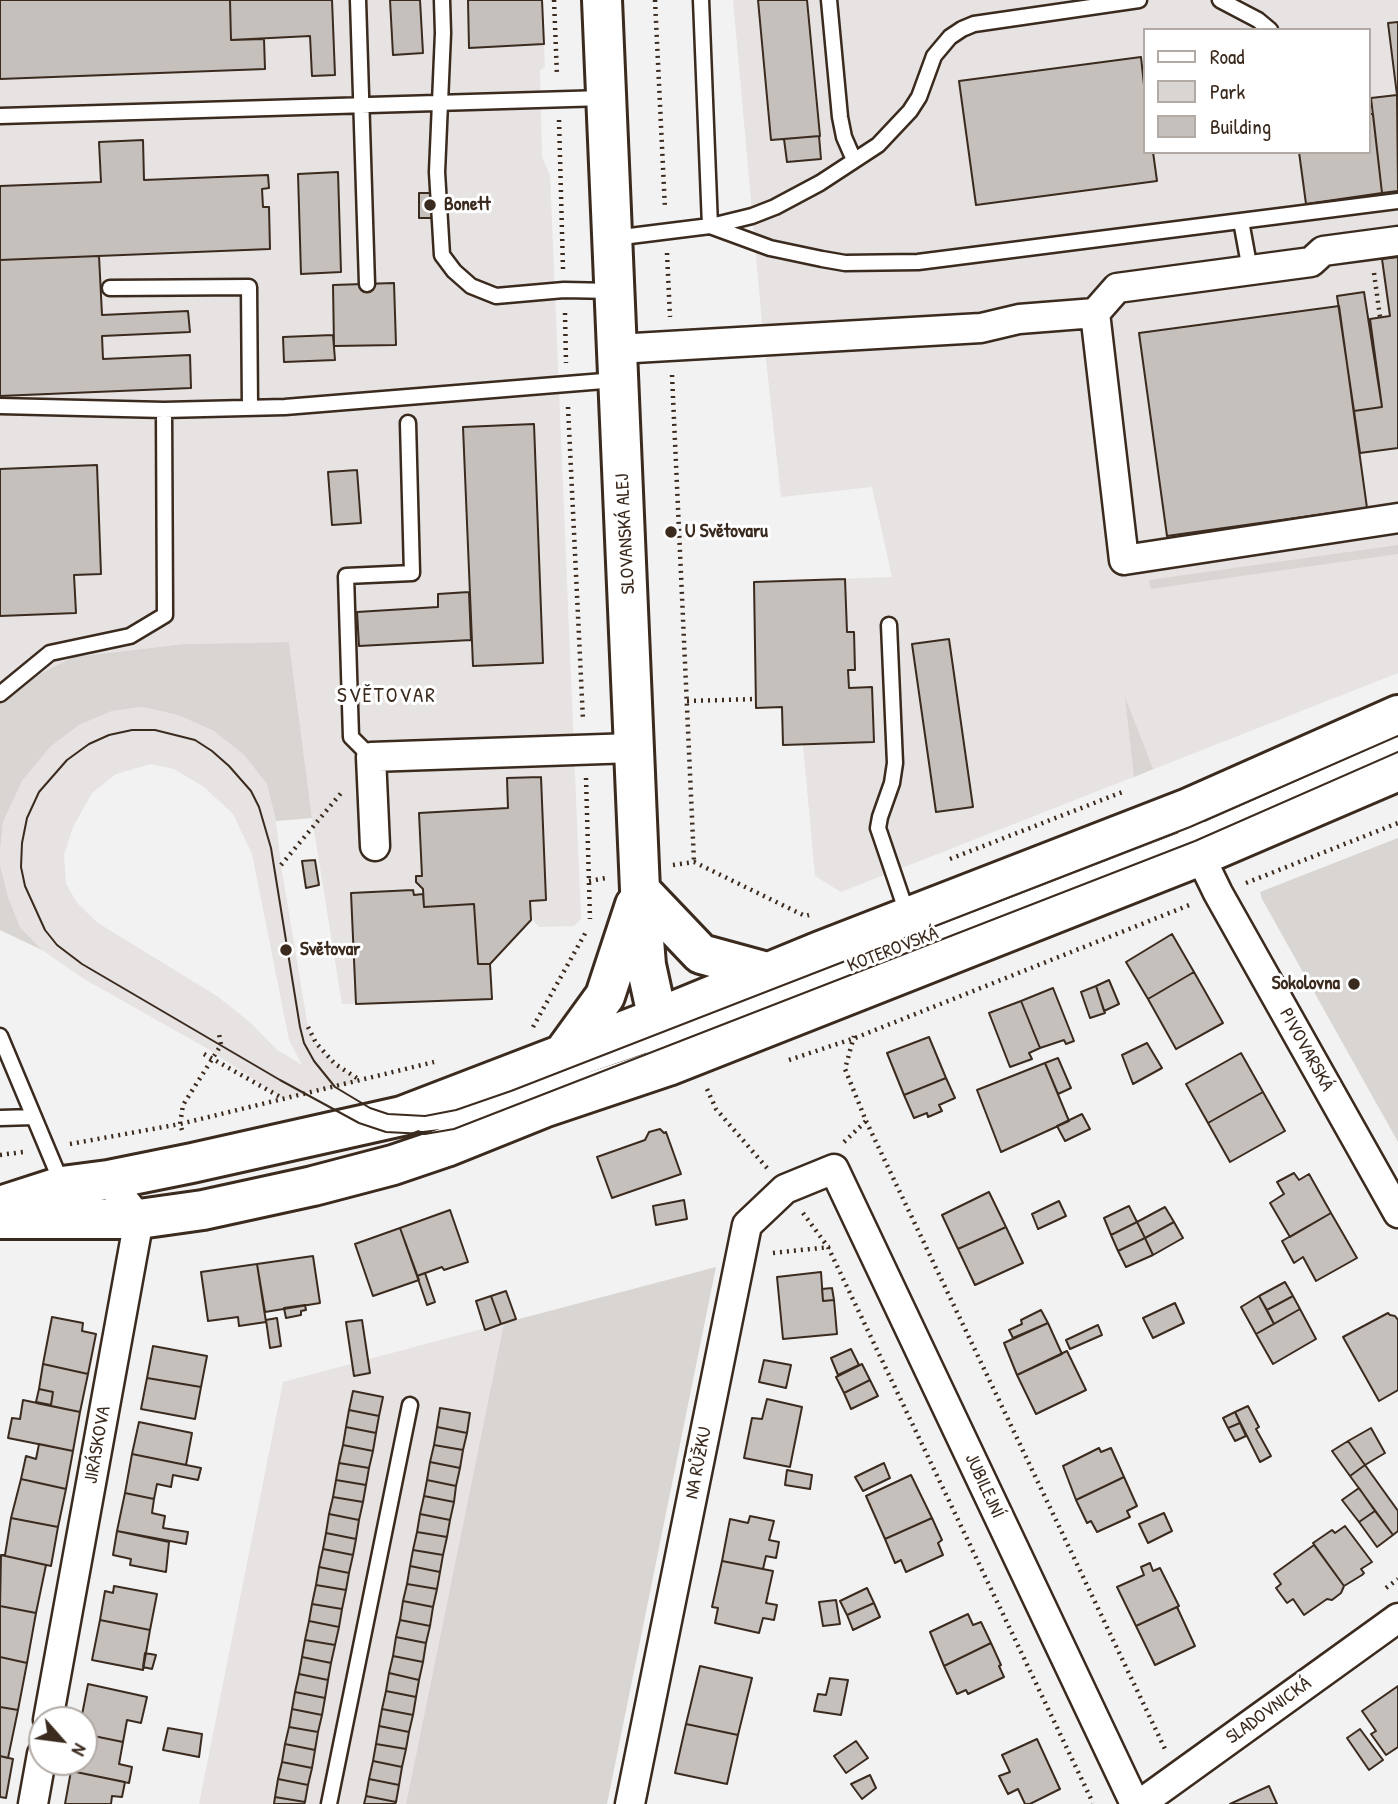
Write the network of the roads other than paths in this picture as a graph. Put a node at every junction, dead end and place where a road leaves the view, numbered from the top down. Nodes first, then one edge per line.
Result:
1 (358, 0) edge
2 (442, 0) edge
3 (602, 0) edge
4 (701, 0) edge
5 (829, 0) edge
6 (1139, 0) edge
7 (1220, 0) edge
8 (1113, 2) edge
9 (1268, 28) edge
10 (606, 98) junction
11 (439, 103) junction
12 (361, 104) junction
13 (0, 116) edge
14 (854, 160) junction
15 (1398, 201) edge
16 (1241, 221) junction
17 (710, 226) junction
18 (612, 238) junction
19 (1398, 241) edge
20 (1250, 270) junction
21 (367, 284) dead end
22 (110, 288) dead end
23 (614, 291) junction
24 (1095, 313) junction
25 (618, 364) junction
26 (0, 406) edge
27 (250, 408) junction
28 (164, 410) junction
29 (408, 423) dead end
30 (1398, 518) edge
31 (889, 625) dead end
32 (0, 694) edge
33 (1398, 715) edge
34 (1398, 744) edge
35 (633, 748) junction
36 (371, 757) junction
37 (1398, 771) edge
38 (1193, 833) junction
39 (376, 846) dead end
40 (639, 880) junction
41 (909, 917) junction
42 (767, 972) junction
43 (0, 1037) edge
44 (662, 1041) junction
45 (563, 1054) junction
46 (34, 1116) junction
47 (0, 1118) edge
48 (379, 1121) junction
49 (834, 1169) joint
50 (108, 1180) junction
51 (65, 1203) junction
52 (0, 1206) edge
53 (1398, 1213) edge
54 (0, 1219) edge
55 (139, 1219) junction
56 (410, 1405) dead end
57 (1398, 1618) edge
58 (51, 1706) edge
59 (38, 1776) edge
60 (33, 1804) edge
61 (330, 1804) edge
62 (630, 1804) edge
63 (1137, 1804) edge

1 - 12 lane
2 - 11 lane
3 - 10 street, SLOVANSKÁ ALEJ
4 - 17 lane
5 - 14 lane
6 - 8 lane
7 - 9 lane
8 - 14 lane
10 - 11 lane
10 - 18 street, SLOVANSKÁ ALEJ
11 - 12 lane
11 - 23 lane
12 - 13 lane
12 - 21 lane
14 - 17 lane
15 - 16 lane
16 - 17 lane
16 - 20 lane
17 - 18 lane
18 - 23 street, SLOVANSKÁ ALEJ
19 - 20 street
20 - 24 street
22 - 27 lane
23 - 25 street, SLOVANSKÁ ALEJ
24 - 25 street
24 - 30 street
25 - 27 lane
25 - 35 street, SLOVANSKÁ ALEJ
26 - 28 lane
27 - 28 lane
28 - 32 lane
29 - 36 lane
31 - 41 lane
33 - 38 street, KOTEROVSKÁ
34 - 38 lane, KOTEROVSKÁ
35 - 36 street
35 - 40 street, SLOVANSKÁ ALEJ
36 - 39 street
37 - 38 street, KOTEROVSKÁ
38 - 41 street, KOTEROVSKÁ
38 - 44 lane, KOTEROVSKÁ
38 - 44 street, KOTEROVSKÁ
38 - 53 street, PIVOVARSKÁ
40 - 42 street
40 - 44 street, SLOVANSKÁ ALEJ
40 - 45 street
41 - 42 street, KOTEROVSKÁ
42 - 44 street, KOTEROVSKÁ
43 - 46 lane
44 - 45 street
44 - 48 lane, KOTEROVSKÁ
44 - 55 street
45 - 48 street
46 - 47 lane
46 - 51 lane
48 - 50 street
49 - 62 street, NA RŮŽKU
49 - 63 street, JUBILEJNÍ
50 - 51 street
50 - 55 street
51 - 52 street
51 - 54 street
51 - 55 street
55 - 58 street, JIRÁSKOVA
56 - 61 lane
57 - 63 street, SLADOVNICKÁ
59 - 60 street

